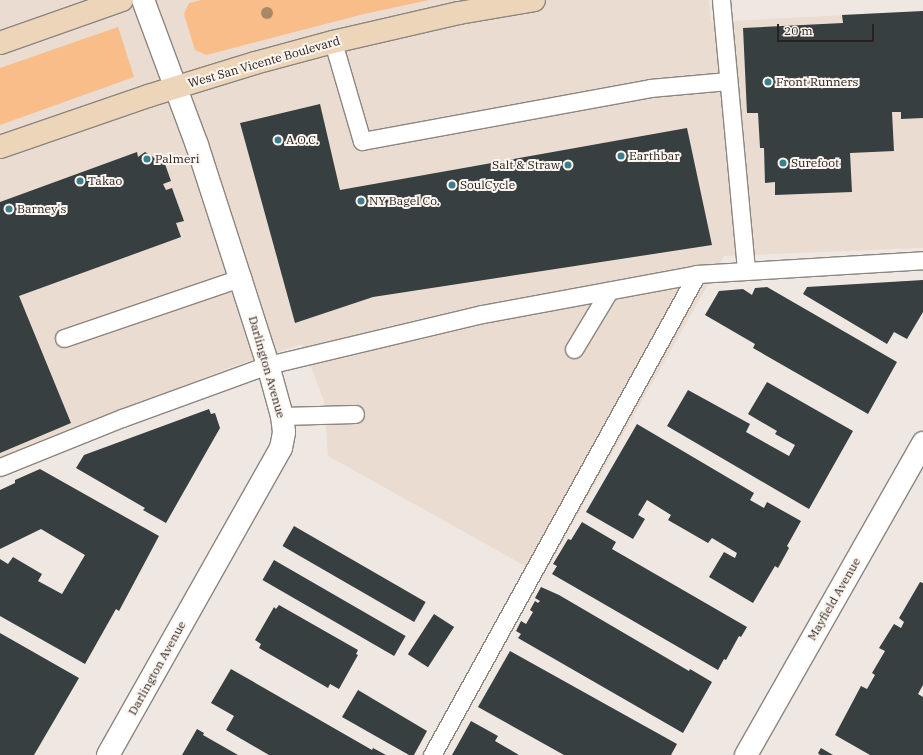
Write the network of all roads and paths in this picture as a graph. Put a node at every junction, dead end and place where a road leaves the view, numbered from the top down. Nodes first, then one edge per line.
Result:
1 (122, 0) edge
2 (143, 0) edge
3 (534, 0) edge
4 (721, 0) edge
5 (334, 42) junction
6 (0, 43) edge
7 (728, 81) junction
8 (176, 87) junction
9 (0, 148) edge
10 (923, 260) edge
11 (746, 271) junction
12 (697, 274) junction
13 (240, 278) junction
14 (609, 291) junction
15 (64, 338) dead end
16 (574, 349) dead end
17 (268, 365) junction
18 (355, 414) dead end
19 (282, 416) junction
20 (923, 443) edge
21 (0, 467) edge
22 (108, 755) edge
23 (432, 755) edge
24 (746, 755) edge

1 - 6 main road
2 - 8 street, Darlington Avenue
3 - 5 main road, West San Vicente Boulevard
4 - 7 lane
5 - 7 lane
5 - 8 main road, West San Vicente Boulevard
7 - 11 lane
8 - 9 main road, West San Vicente Boulevard
8 - 13 street, Darlington Avenue
10 - 11 lane
11 - 12 lane
12 - 14 lane
12 - 23 lane
13 - 15 lane
13 - 17 street, Darlington Avenue
14 - 16 lane
14 - 17 lane
17 - 19 street, Darlington Avenue
17 - 21 lane
18 - 19 lane
19 - 22 street, Darlington Avenue
20 - 24 street, Mayfield Avenue

